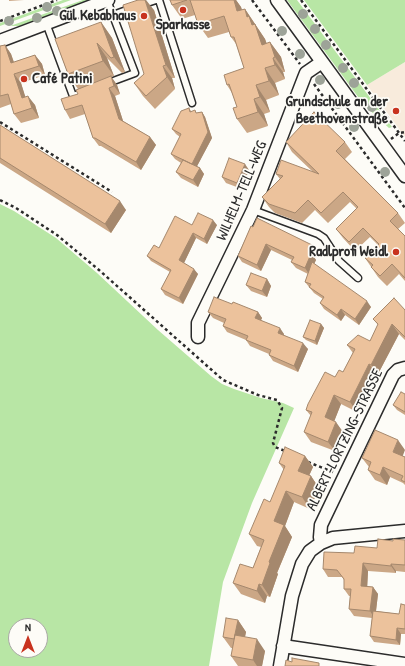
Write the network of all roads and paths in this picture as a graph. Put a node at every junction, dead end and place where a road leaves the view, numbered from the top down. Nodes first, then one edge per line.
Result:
1 (57, 0) edge
2 (108, 0) edge
3 (156, 0) edge
4 (159, 0) edge
5 (252, 0) edge
6 (277, 0) edge
7 (301, 0) edge
8 (113, 14) junction
9 (0, 21) edge
10 (46, 23) junction
11 (0, 41) edge
12 (322, 62) junction
13 (306, 73) junction
14 (102, 85) edge
15 (88, 90) edge
16 (192, 102) dead end
17 (0, 122) edge
18 (405, 141) edge
19 (405, 176) edge
20 (112, 192) dead end
21 (0, 200) edge
22 (405, 208) edge
23 (253, 210) junction
24 (358, 278) dead end
25 (198, 337) dead end
26 (405, 368) edge
27 (288, 453) edge
28 (302, 459) edge
29 (344, 477) junction
30 (405, 531) edge
31 (321, 543) junction
32 (283, 646) junction
33 (405, 664) edge
34 (280, 666) edge

1 - 9 path
2 - 8 lane
2 - 10 street
3 - 8 lane
4 - 16 lane
5 - 13 path
6 - 12 street
7 - 18 path
8 - 14 lane
10 - 11 street
10 - 15 lane
12 - 13 street
12 - 19 street
13 - 22 path
13 - 23 street, WILHELM-TELL-WEG
17 - 20 path
21 - 27 path
23 - 24 lane
23 - 25 street, WILHELM-TELL-WEG
26 - 29 street, ALBERT-LORTZING-STRASSE
28 - 29 path
29 - 31 street, ALBERT-LORTZING-STRASSE
30 - 31 street
31 - 32 street
32 - 33 street
32 - 34 street

